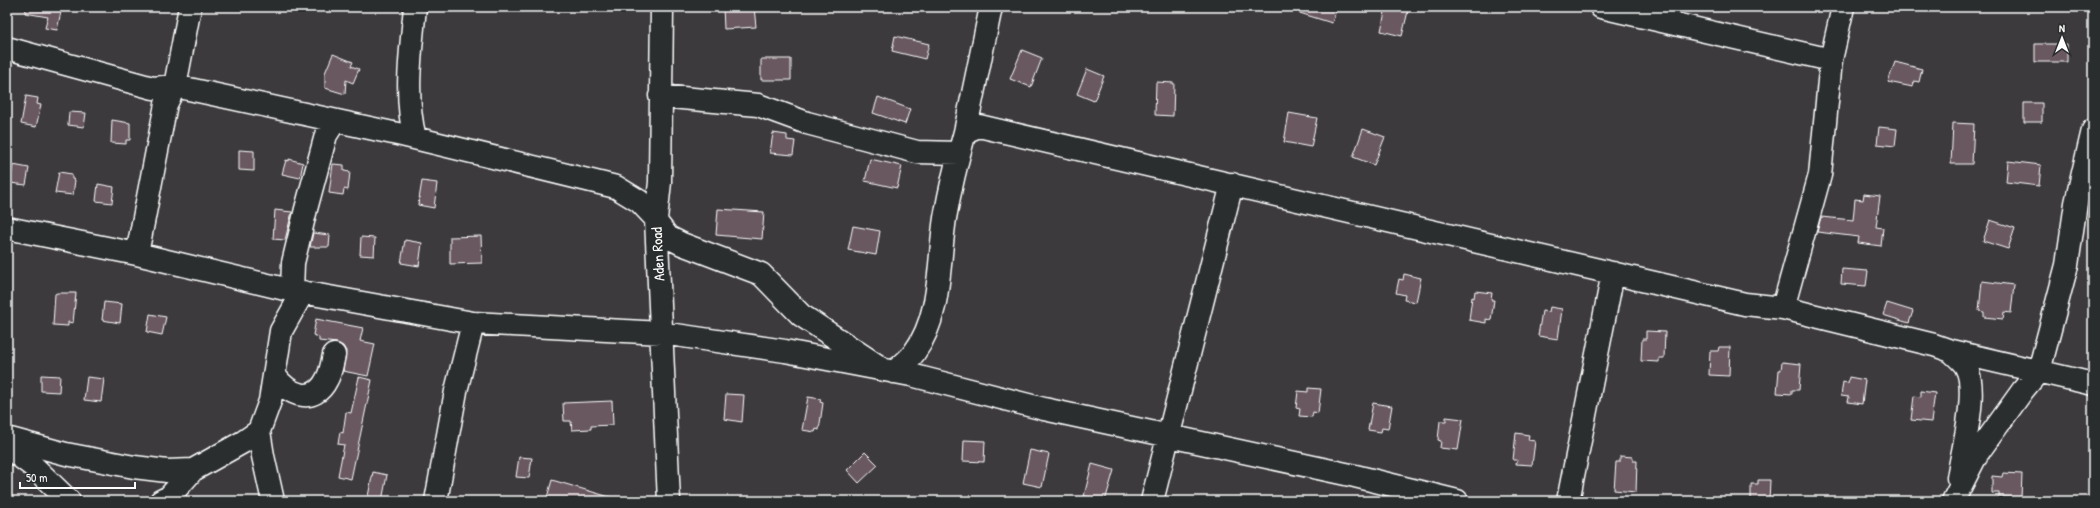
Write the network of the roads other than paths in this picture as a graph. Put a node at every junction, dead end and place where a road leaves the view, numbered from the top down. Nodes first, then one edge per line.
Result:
1 (190, 7) edge
2 (415, 7) edge
3 (662, 7) edge
4 (991, 7) edge
5 (1601, 7) edge
6 (1843, 7) edge
7 (7, 48) edge
8 (1831, 60) junction
9 (175, 86) junction
10 (660, 96) junction
11 (335, 121) junction
12 (2093, 130) edge
13 (965, 132) junction
14 (415, 138) junction
15 (959, 153) junction
16 (660, 182) junction
17 (1232, 184) junction
18 (616, 187) junction
19 (656, 221) junction
20 (7, 228) edge
21 (137, 254) junction
22 (1613, 273) junction
23 (297, 291) junction
24 (1783, 308) junction
25 (473, 323) junction
26 (502, 324) junction
27 (662, 332) junction
28 (1951, 351) junction
29 (466, 352) junction
30 (334, 355) dead end
31 (889, 371) junction
32 (2039, 371) junction
33 (275, 376) junction
34 (2093, 384) edge
35 (259, 431) junction
36 (1167, 436) junction
37 (7, 438) edge
38 (7, 447) edge
39 (193, 470) junction
40 (1954, 500) edge
41 (69, 501) edge
42 (161, 501) edge
43 (273, 501) edge
44 (436, 501) edge
45 (669, 501) edge
46 (1152, 501) edge
47 (1457, 501) edge
48 (1568, 501) edge

1 - 9 street
2 - 14 street
3 - 10 street, Aden Road
4 - 13 street
5 - 8 street
6 - 8 street
7 - 9 street
8 - 24 street
9 - 11 street
9 - 21 street
10 - 15 street
10 - 16 street, Aden Road
11 - 14 street
11 - 23 street
12 - 32 street
13 - 15 street
13 - 17 street
14 - 18 street
15 - 31 street
16 - 18 street
16 - 19 street, Aden Road
17 - 22 street
17 - 36 street
18 - 19 street
19 - 27 street, Aden Road
19 - 31 street
20 - 21 street
21 - 23 street
22 - 24 street
22 - 48 street
23 - 25 street
23 - 33 street
24 - 28 street
25 - 26 street
25 - 29 street
26 - 27 street
26 - 29 street
27 - 31 street
27 - 45 street, Aden Road
28 - 32 street
28 - 40 street
29 - 44 street
30 - 33 street
31 - 36 street
32 - 34 street
32 - 40 street
33 - 35 street
35 - 39 street
35 - 43 street
36 - 46 street
36 - 47 street
37 - 39 street
38 - 41 street
39 - 42 street

